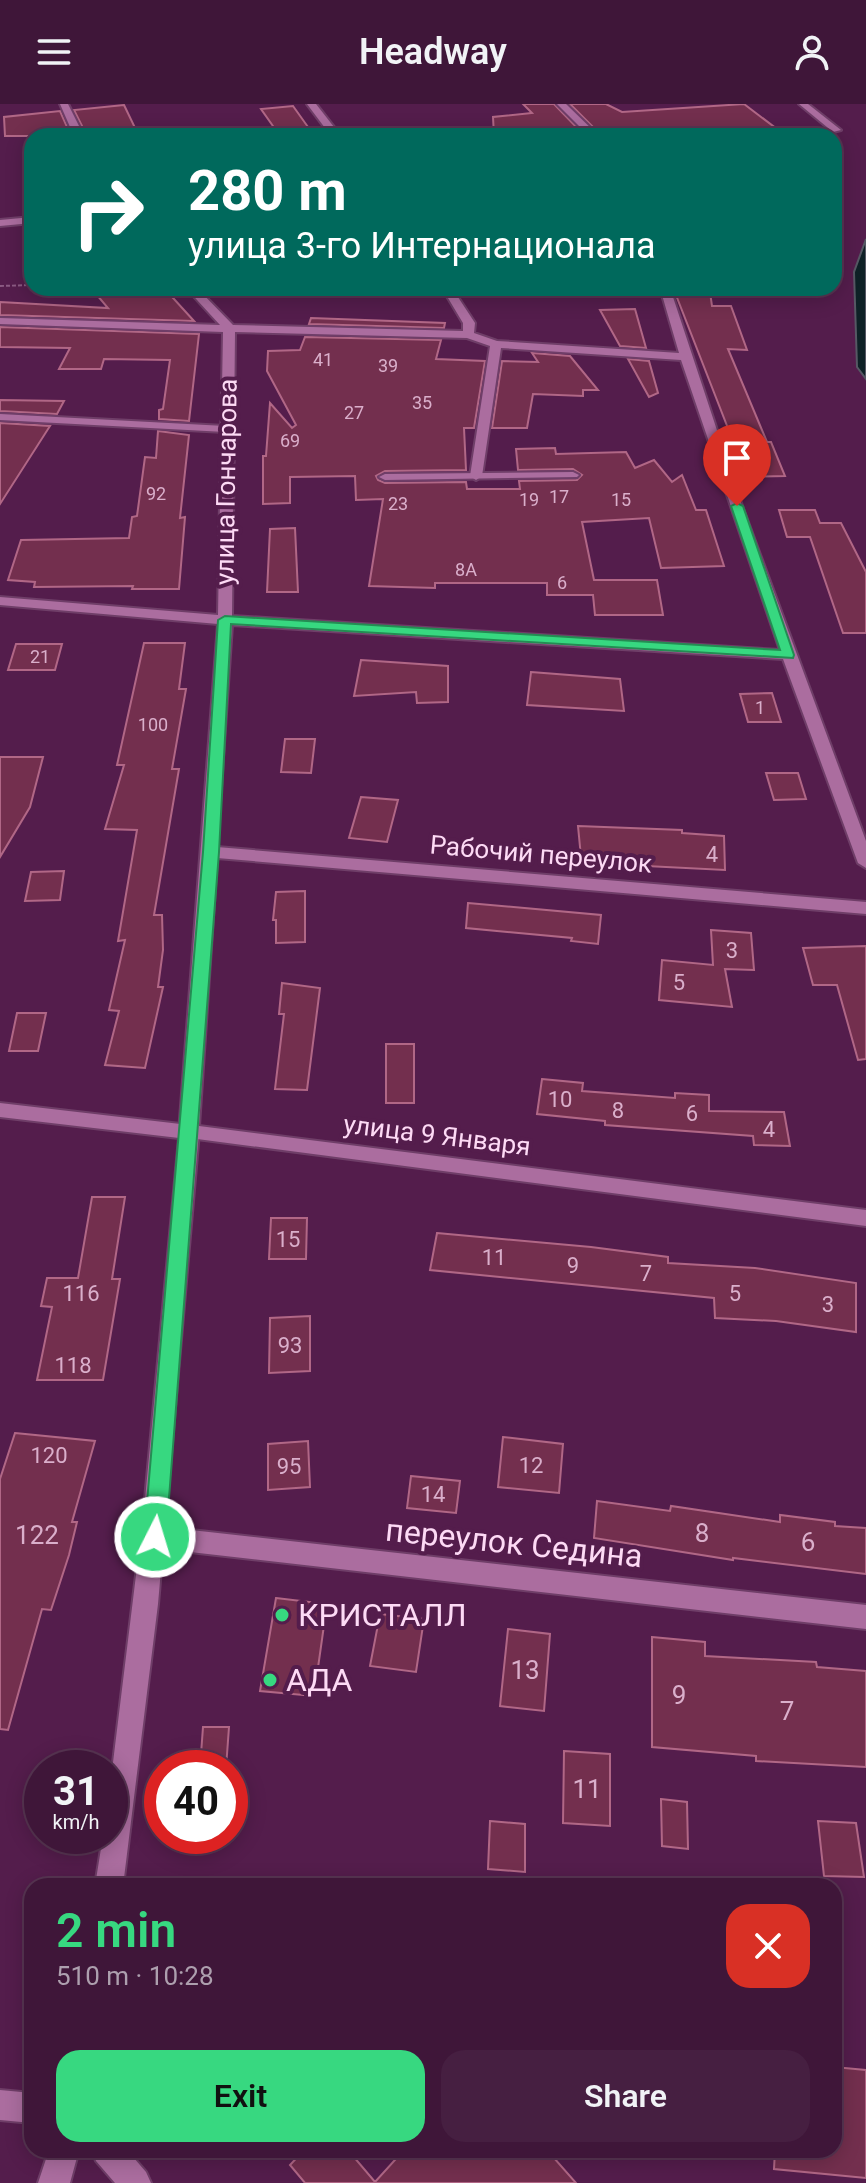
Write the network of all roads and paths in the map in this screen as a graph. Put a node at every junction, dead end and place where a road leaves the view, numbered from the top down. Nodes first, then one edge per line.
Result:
1 (64, 104) edge
2 (311, 104) edge
3 (561, 104) edge
4 (803, 104) edge
5 (75, 128) edge
6 (330, 128) edge
7 (586, 128) edge
8 (839, 128) edge
9 (24, 221) edge
10 (0, 223) edge
11 (24, 285) edge
12 (0, 286) edge
13 (199, 296) edge
14 (452, 296) edge
15 (667, 296) edge
16 (0, 321) edge
17 (229, 328) junction
18 (468, 335) junction
19 (496, 344) junction
20 (685, 357) junction
21 (0, 417) edge
22 (225, 429) junction
23 (573, 475) dead end
24 (476, 476) junction
25 (385, 477) dead end
26 (0, 601) edge
27 (225, 620) junction
28 (788, 655) junction
29 (211, 852) junction
30 (866, 863) edge
31 (866, 908) edge
32 (0, 1110) edge
33 (189, 1132) junction
34 (866, 1218) edge
35 (155, 1537) junction
36 (866, 1617) edge
37 (110, 1878) edge
38 (0, 2105) edge
39 (24, 2107) edge
40 (62, 2158) edge
41 (114, 2158) edge
42 (54, 2183) edge
43 (135, 2183) edge

1 - 5 street
2 - 6 street
3 - 7 street
4 - 8 street
9 - 10 street
11 - 12 path
13 - 17 street
14 - 18 street
15 - 20 street
16 - 17 street
17 - 18 street
17 - 22 street, улица Гончарова
18 - 19 street
19 - 20 street
19 - 24 street
20 - 28 street
21 - 22 lane
22 - 27 street, улица Гончарова
23 - 24 lane
24 - 25 lane
26 - 27 street
27 - 28 street
27 - 29 street, улица Гончарова
28 - 30 street
29 - 31 street, Рабочий переулок
29 - 33 street, улица Гончарова
32 - 33 street, улица 9 Января
33 - 34 street, улица 9 Января
33 - 35 street, улица Гончарова
35 - 36 street, переулок Седина
35 - 37 street, улица Гончарова
38 - 39 street
40 - 42 street
41 - 43 street

